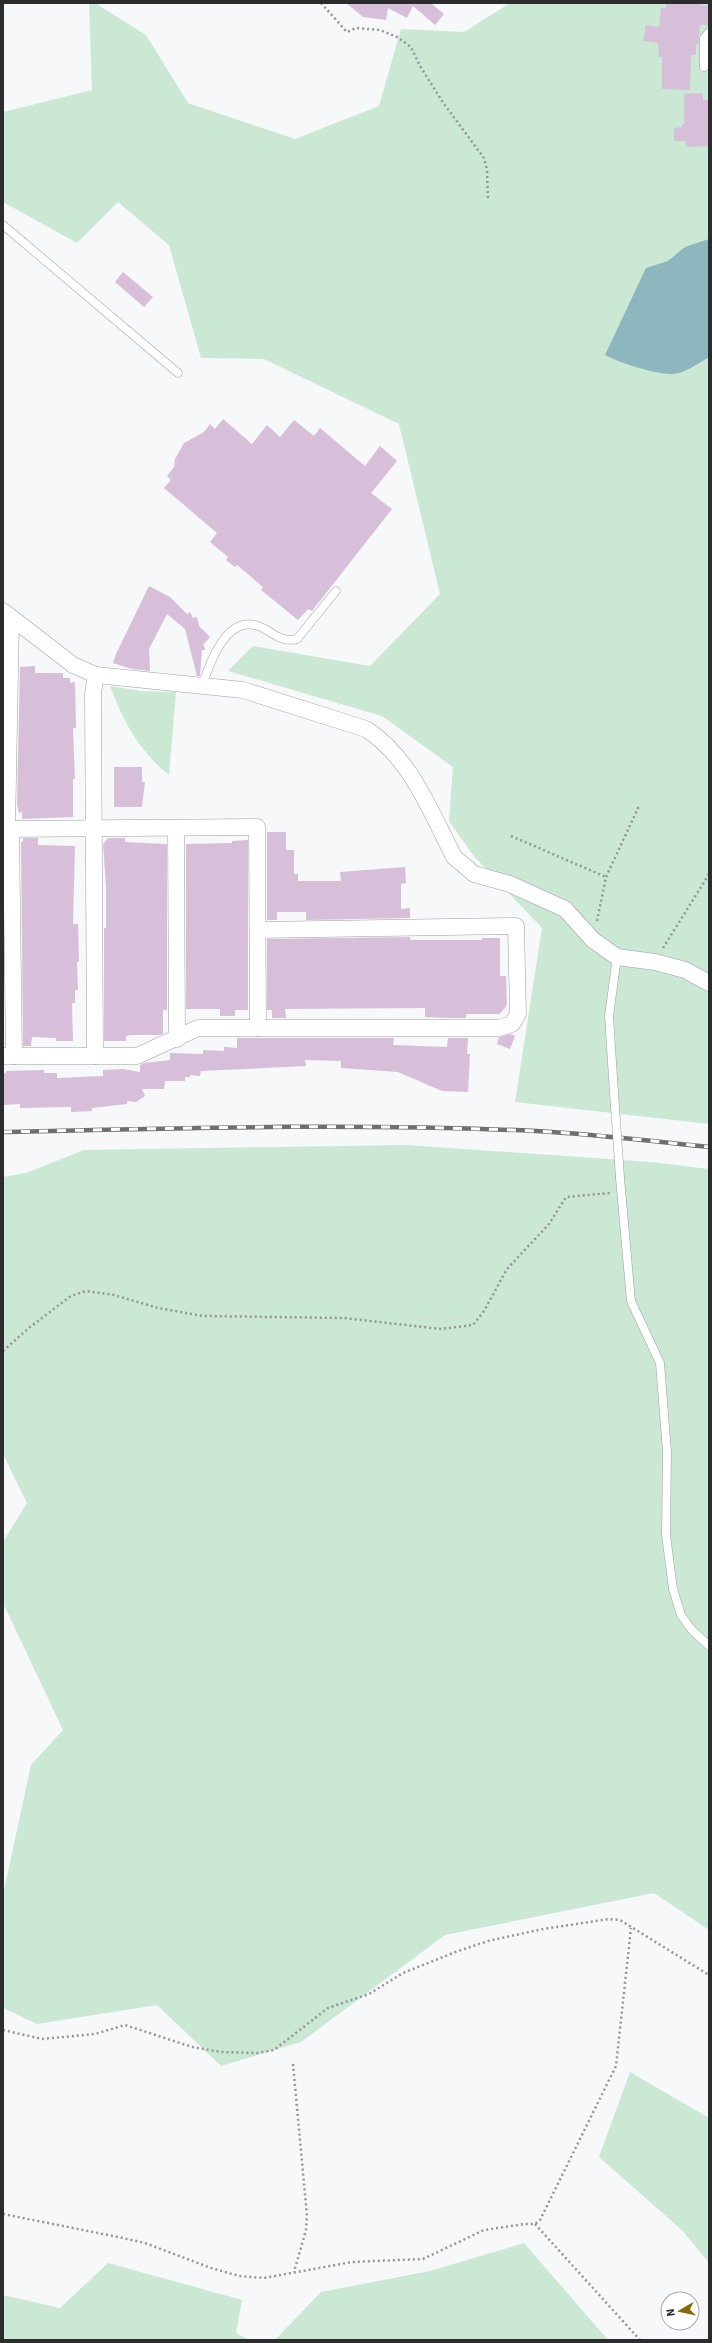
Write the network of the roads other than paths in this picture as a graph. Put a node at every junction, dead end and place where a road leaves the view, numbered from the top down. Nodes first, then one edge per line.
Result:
1 (709, 32) edge
2 (704, 67) dead end
3 (3, 225) edge
4 (178, 373) dead end
5 (336, 591) dead end
6 (7, 614) edge
7 (96, 675) junction
8 (202, 686) junction
9 (176, 828) junction
10 (7, 829) edge
11 (95, 830) junction
12 (258, 930) junction
13 (617, 957) junction
14 (709, 983) edge
15 (258, 1028) junction
16 (177, 1039) junction
17 (8, 1056) edge
18 (95, 1056) junction
19 (709, 1646) edge

1 - 2 lane
3 - 4 lane
5 - 8 lane
6 - 7 street
6 - 10 street
7 - 8 street
7 - 11 street
8 - 13 street
9 - 11 street
9 - 12 street
9 - 16 street
10 - 11 street
10 - 17 street
11 - 18 street
12 - 15 street
12 - 15 street
13 - 14 street
13 - 19 lane, bridge
15 - 16 street
16 - 18 street
17 - 18 street

